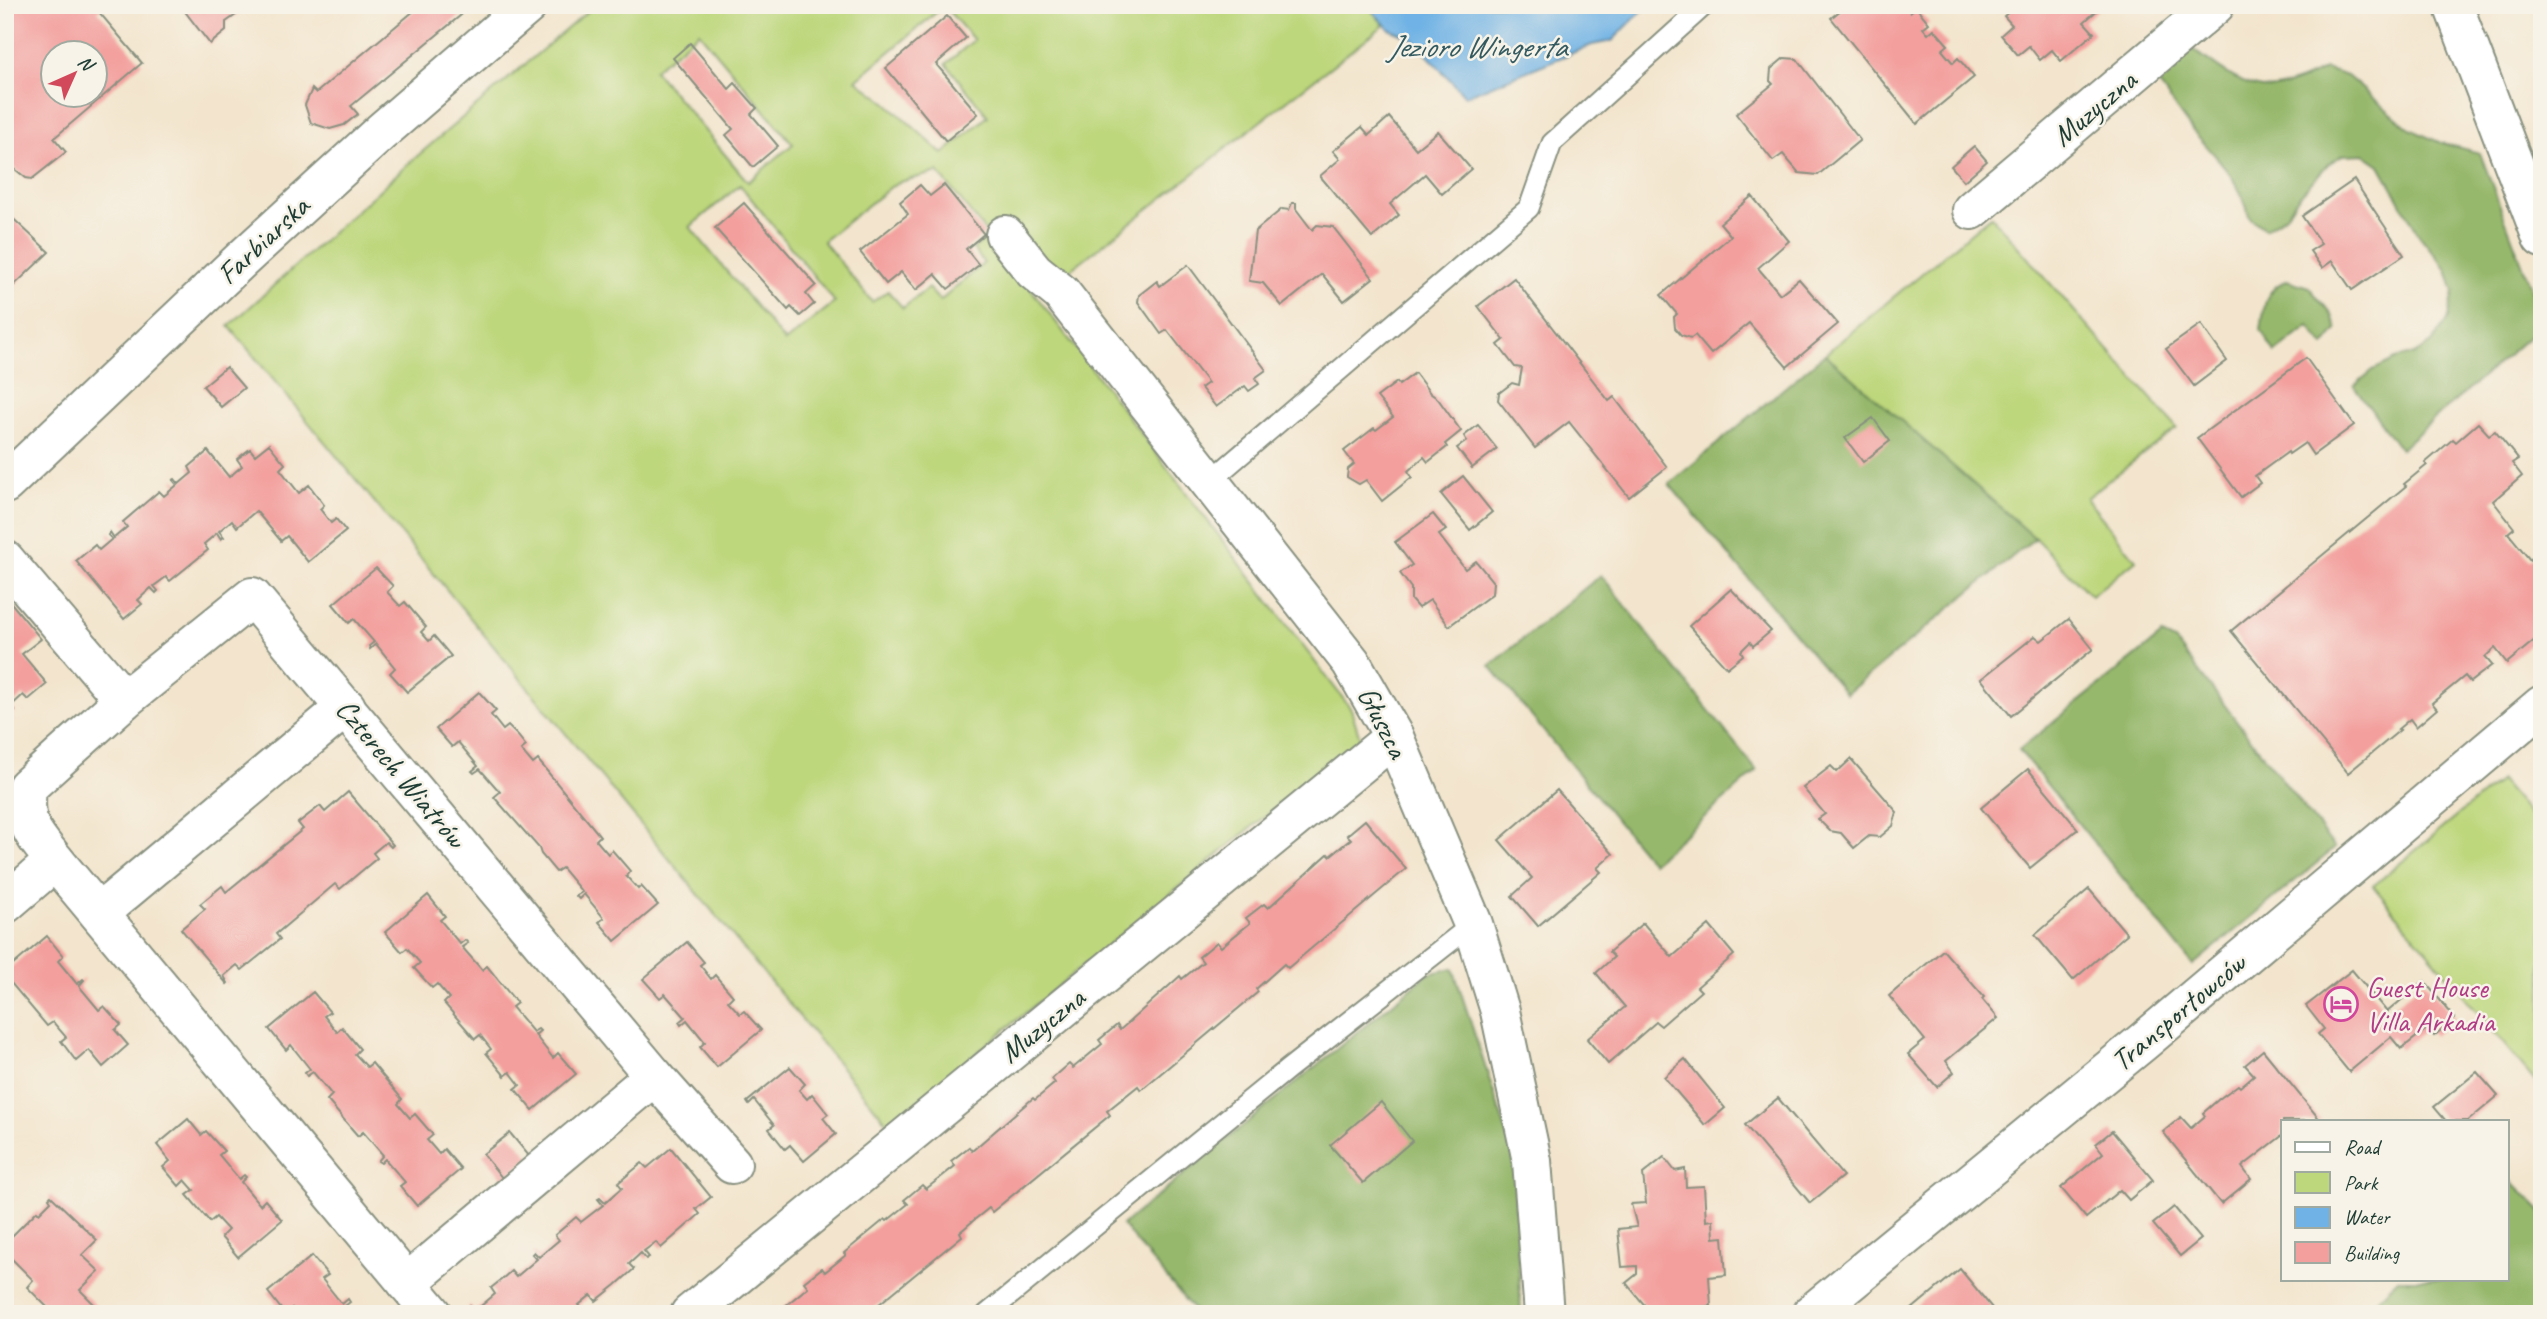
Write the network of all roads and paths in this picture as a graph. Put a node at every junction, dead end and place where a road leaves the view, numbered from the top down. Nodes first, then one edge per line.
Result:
1 (528, 5) edge
2 (1705, 5) edge
3 (2215, 5) edge
4 (2453, 5) edge
5 (1972, 211) dead end
6 (1005, 235) dead end
7 (2542, 238) edge
8 (1209, 482) junction
9 (5, 484) edge
10 (5, 561) edge
11 (124, 700) junction
12 (2542, 705) edge
13 (346, 707) junction
14 (1394, 737) junction
15 (55, 861) junction
16 (5, 904) edge
17 (99, 913) junction
18 (1473, 924) junction
19 (654, 1076) junction
20 (732, 1164) dead end
21 (407, 1283) junction
22 (433, 1314) edge
23 (690, 1314) edge
24 (987, 1314) edge
25 (1544, 1314) edge
26 (1811, 1314) edge

1 - 9 street, Farbiarska
2 - 8 lane
3 - 5 street, Muzyczna
4 - 7 street
6 - 8 street, Głuszca
8 - 14 street, Głuszca
10 - 11 street
11 - 13 street, Czterech Wiatrów
11 - 15 street, Czterech Wiatrów
12 - 26 street, Transportowców
13 - 17 street
13 - 19 street, Czterech Wiatrów
14 - 18 street, Głuszca
14 - 23 street, Muzyczna
15 - 16 street
15 - 17 street, Czterech Wiatrów
17 - 21 street, Czterech Wiatrów
18 - 24 lane
18 - 25 street, Głuszca
19 - 20 street, Czterech Wiatrów
19 - 21 street
21 - 22 street, Czterech Wiatrów

